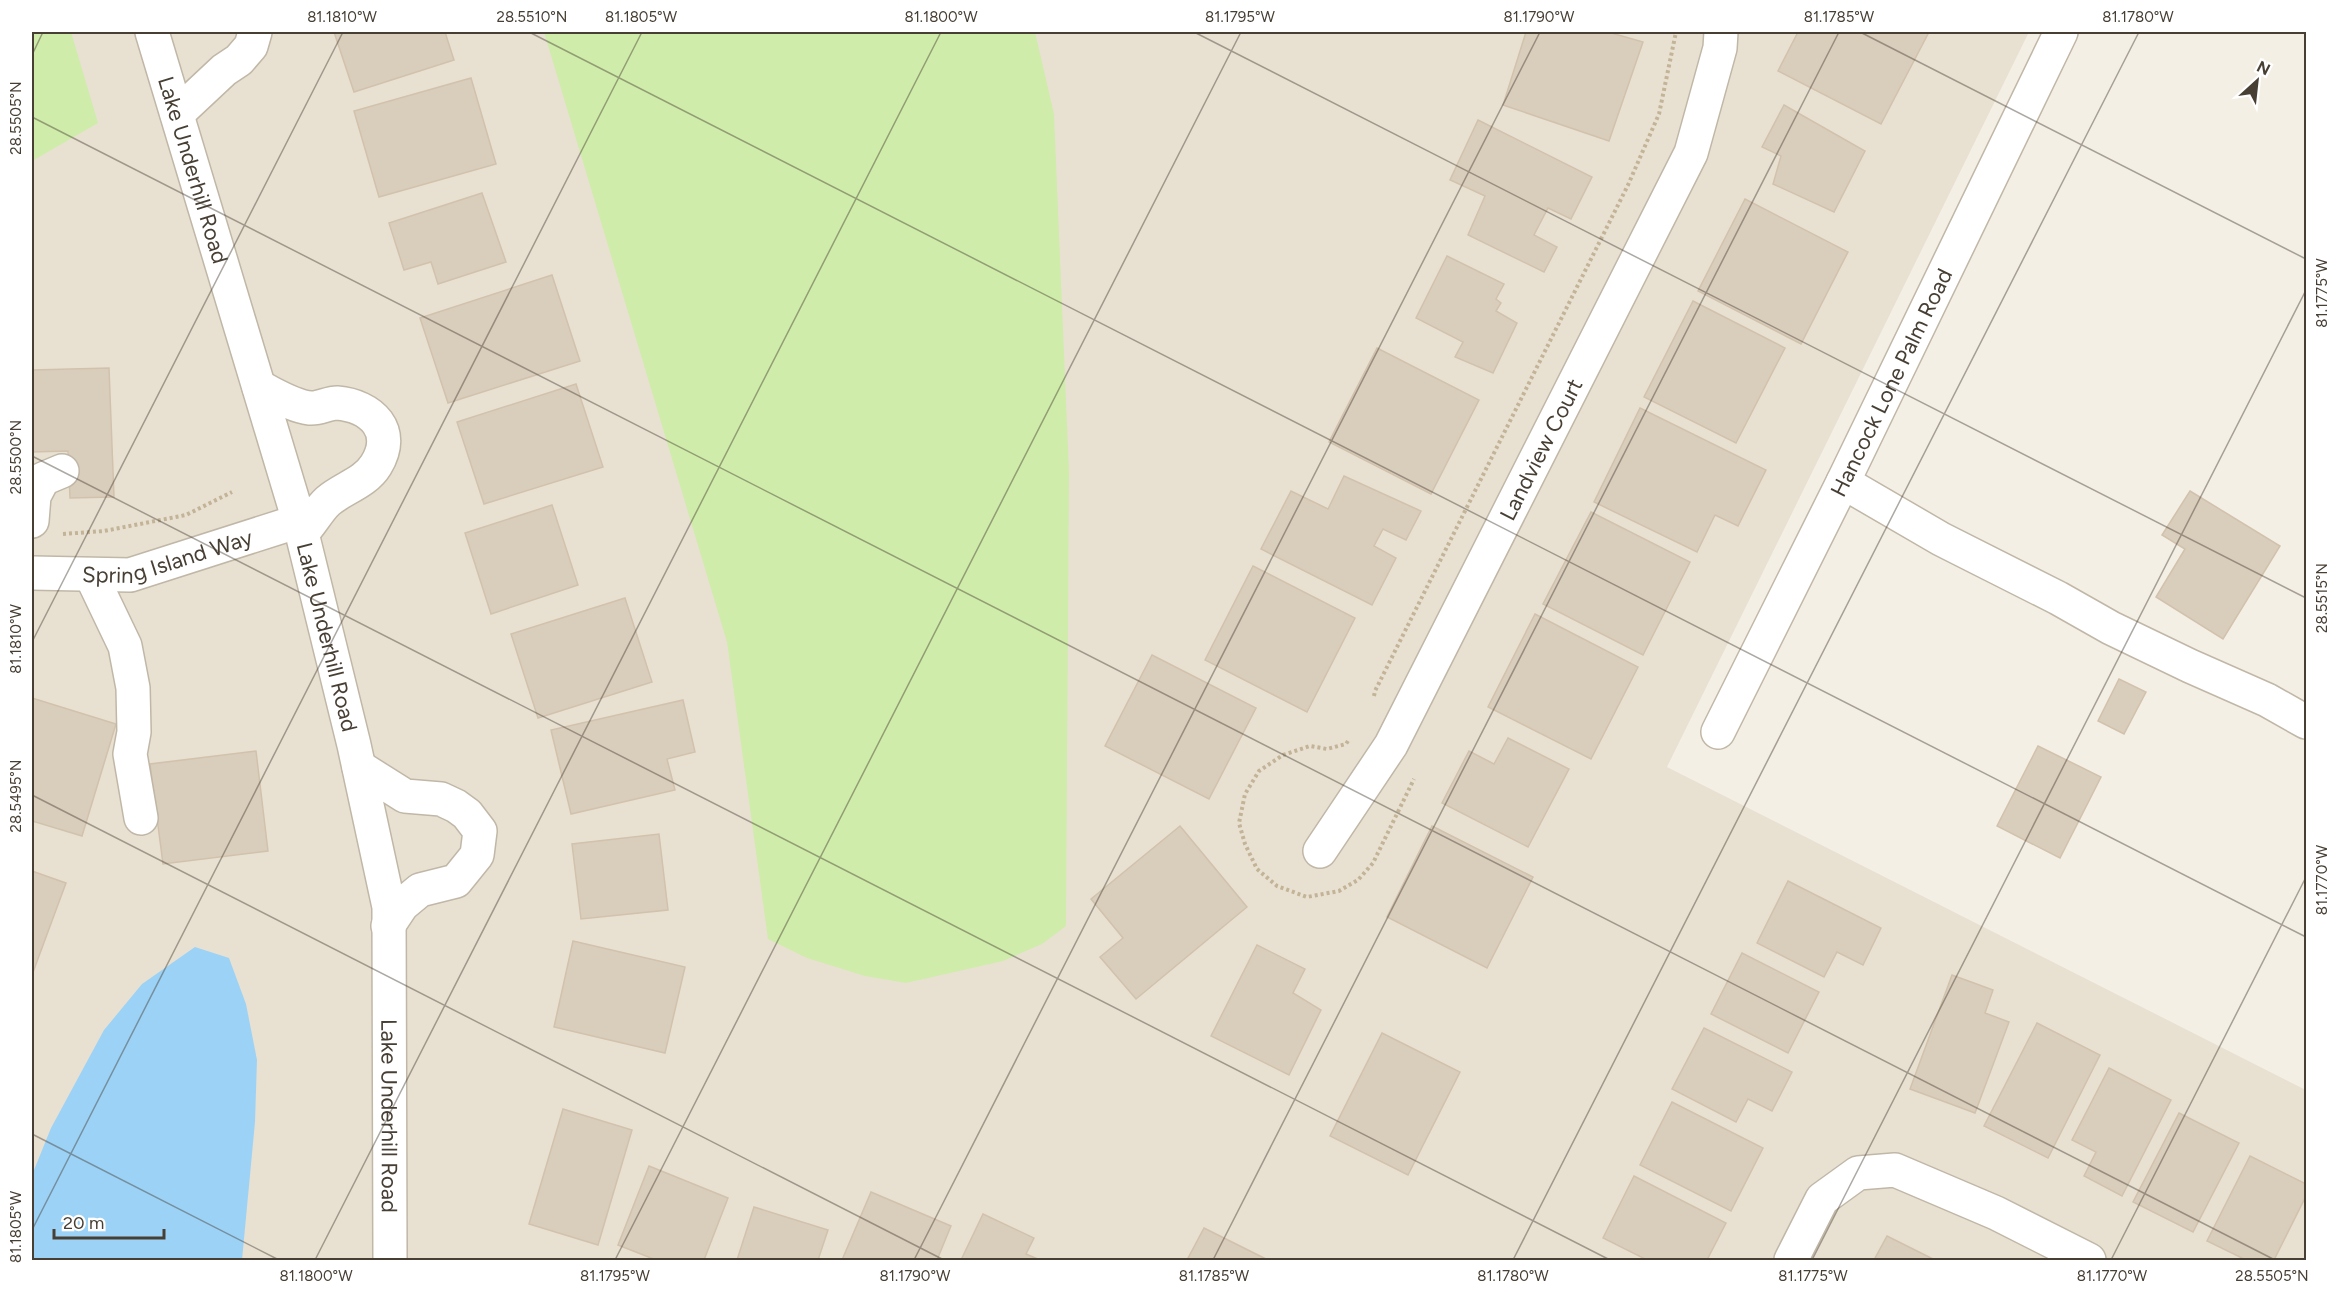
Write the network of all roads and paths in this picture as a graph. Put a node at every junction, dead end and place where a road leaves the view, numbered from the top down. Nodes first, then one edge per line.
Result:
1 (152, 32) edge
2 (255, 32) edge
3 (1721, 32) edge
4 (2061, 32) edge
5 (177, 114) junction
6 (259, 387) junction
7 (62, 471) dead end
8 (1843, 482) junction
9 (232, 492) dead end
10 (301, 527) junction
11 (42, 528) edge
12 (32, 569) edge
13 (91, 575) junction
14 (2307, 722) edge
15 (1718, 732) dead end
16 (359, 767) junction
17 (141, 818) dead end
18 (1320, 850) dead end
19 (388, 926) junction
20 (390, 1260) edge
21 (1791, 1260) edge
22 (2089, 1260) edge

1 - 5 street, Lake Underhill Road
2 - 5 street
3 - 18 street, Landview Court
4 - 8 street, Hancock Lone Palm Road
5 - 6 street, Lake Underhill Road
6 - 10 street, Lake Underhill Road
6 - 10 street
7 - 11 street
8 - 14 street
8 - 15 street, Hancock Lone Palm Road
9 - 11 path
10 - 13 street, Spring Island Way
10 - 16 street, Lake Underhill Road
12 - 13 street, Spring Island Way
13 - 17 street
16 - 19 street, Lake Underhill Road
16 - 19 street
19 - 20 street, Lake Underhill Road
21 - 22 street

